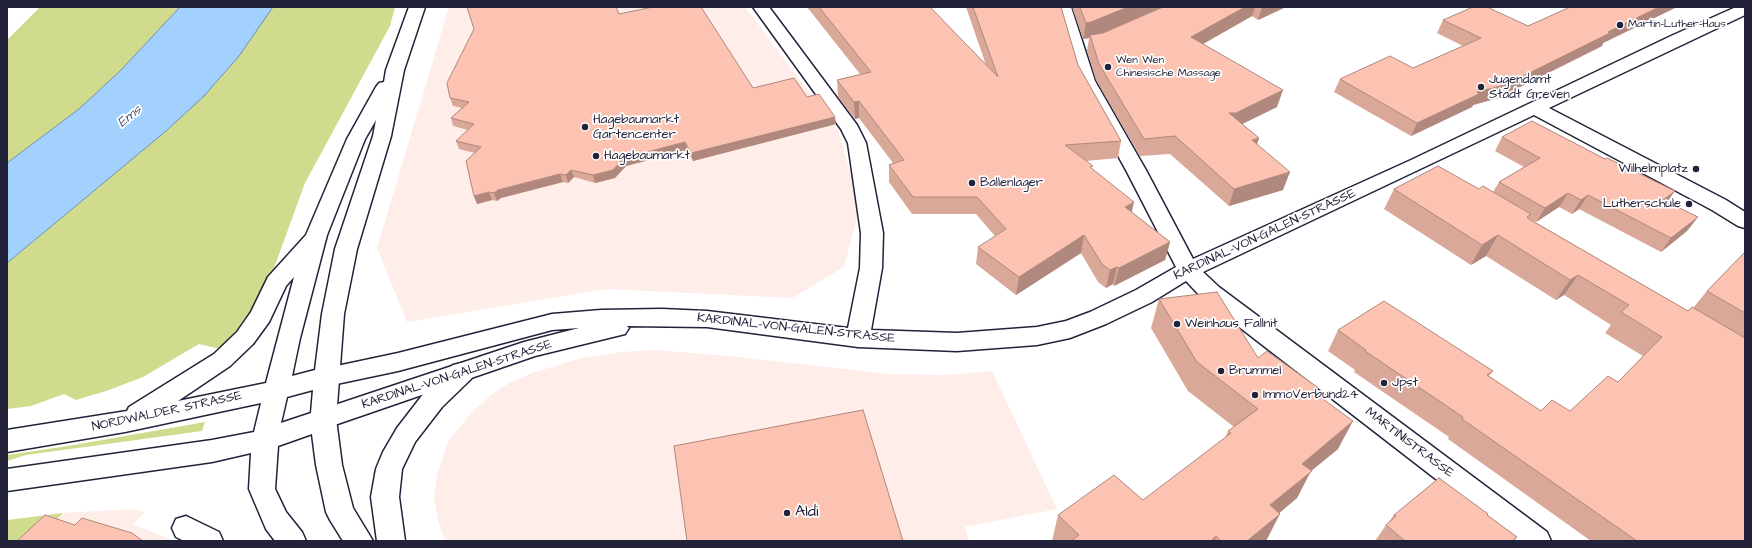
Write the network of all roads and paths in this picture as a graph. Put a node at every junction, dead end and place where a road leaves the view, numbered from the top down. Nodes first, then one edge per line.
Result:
1 (417, 7) edge
2 (761, 7) edge
3 (1063, 7) edge
4 (1745, 9) edge
5 (394, 70) junction
6 (1534, 108) junction
7 (1745, 221) edge
8 (316, 235) junction
9 (1188, 270) junction
10 (662, 317) junction
11 (858, 338) junction
12 (462, 372) junction
13 (327, 377) junction
14 (276, 390) junction
15 (323, 419) junction
16 (125, 422) junction
17 (265, 440) junction
18 (7, 441) edge
19 (7, 480) edge
20 (292, 541) edge
21 (359, 541) edge
22 (391, 541) edge
23 (1537, 541) edge

1 - 5 street
2 - 11 street
3 - 9 street, MARTINISTRASSE
4 - 6 street, KARDINAL-VON-GALEN-STRASSE
5 - 8 street
5 - 13 street
6 - 7 street
6 - 9 street, KARDINAL-VON-GALEN-STRASSE
8 - 14 street
8 - 16 street
9 - 11 street, KARDINAL-VON-GALEN-STRASSE
9 - 23 street, MARTINISTRASSE
10 - 11 street, KARDINAL-VON-GALEN-STRASSE
10 - 12 street, KARDINAL-VON-GALEN-STRASSE
10 - 13 street, KARDINAL-VON-GALEN-STRASSE
12 - 15 street, KARDINAL-VON-GALEN-STRASSE
12 - 22 street
13 - 14 street, NORDWALDER STRASSE
13 - 15 street
14 - 16 street, NORDWALDER STRASSE
14 - 17 street
15 - 17 street
15 - 21 street
16 - 18 street, NORDWALDER STRASSE
17 - 19 street
17 - 20 street

